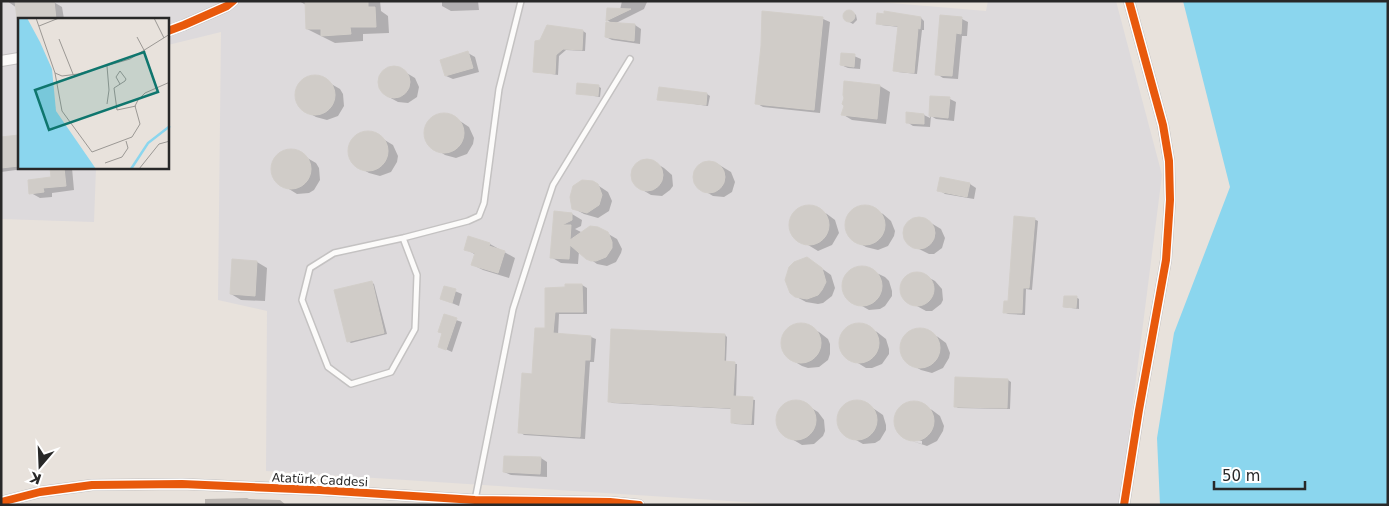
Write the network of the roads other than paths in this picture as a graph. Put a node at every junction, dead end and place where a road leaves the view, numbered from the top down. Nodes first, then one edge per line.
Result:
1 (233, 1) edge
2 (521, 1) edge
3 (1129, 1) edge
4 (169, 31) edge
5 (18, 58) edge
6 (630, 59) dead end
7 (1, 60) edge
8 (403, 238) junction
9 (475, 500) junction
10 (1, 502) edge
11 (639, 505) edge
12 (1124, 505) edge

1 - 4 street
2 - 8 lane
3 - 12 street
5 - 7 street
6 - 9 lane
8 - 8 lane
9 - 10 street, Atatürk Caddesi
9 - 11 street, Atatürk Caddesi

